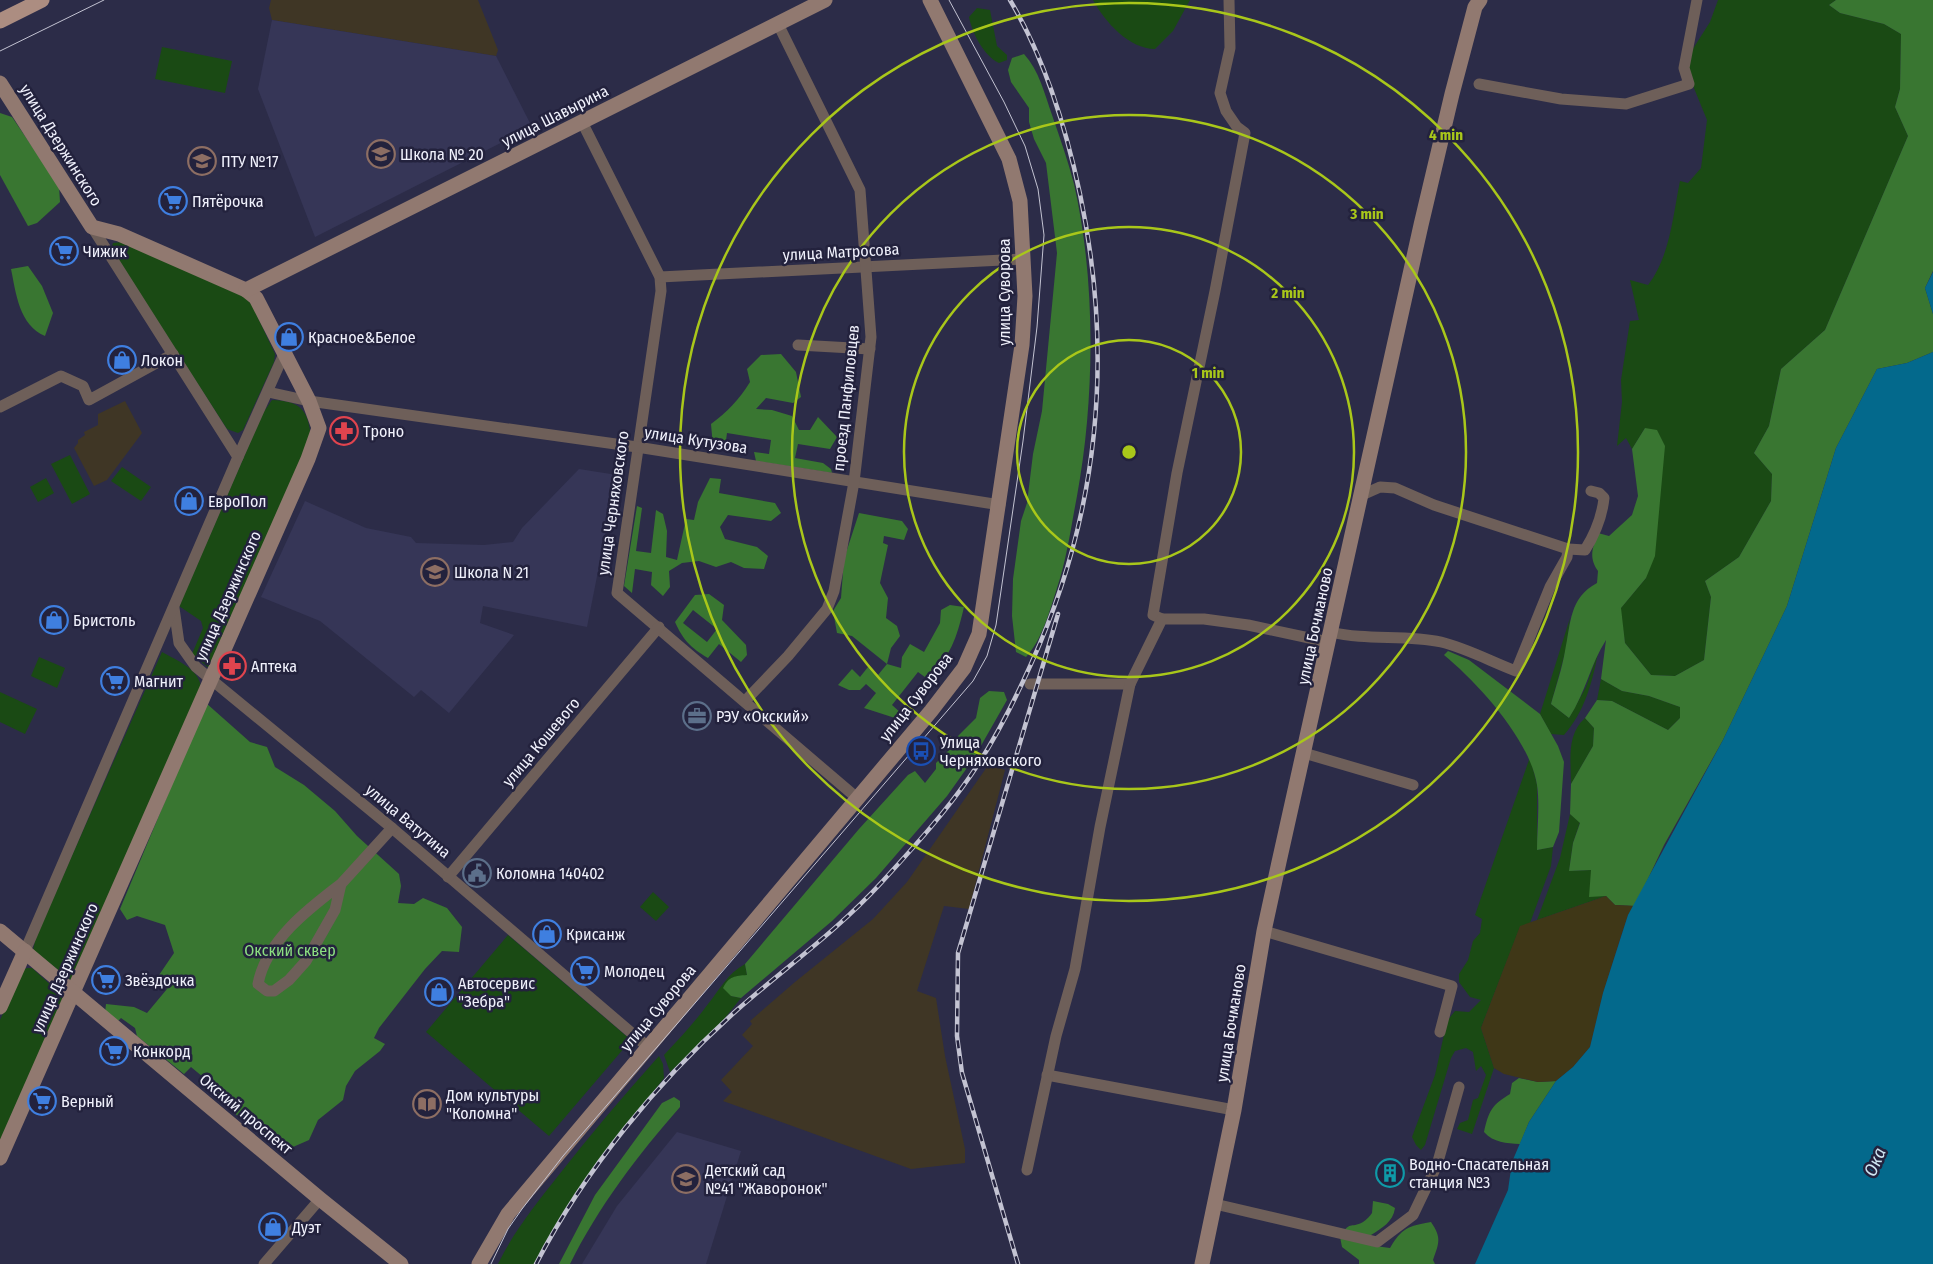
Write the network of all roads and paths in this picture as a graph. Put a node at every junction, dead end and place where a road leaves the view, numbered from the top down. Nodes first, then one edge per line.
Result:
1 (42, 0) edge
2 (825, 0) edge
3 (930, 0) edge
4 (1229, 0) edge
5 (1697, 0) edge
6 (1477, 2) edge
7 (0, 21) edge
8 (778, 24) junction
9 (0, 83) edge
10 (1479, 84) dead end
11 (582, 122) junction
12 (92, 227) junction
13 (1023, 259) junction
14 (865, 267) junction
15 (660, 277) junction
16 (246, 290) junction
17 (798, 345) dead end
18 (870, 349) junction
19 (173, 354) junction
20 (284, 354) junction
21 (268, 392) junction
22 (309, 400) junction
23 (0, 408) edge
24 (637, 448) junction
25 (238, 457) junction
26 (854, 482) junction
27 (1591, 491) dead end
28 (1362, 495) junction
29 (1000, 504) junction
30 (1568, 549) junction
31 (174, 606) junction
32 (1162, 619) junction
33 (659, 627) junction
34 (1329, 637) junction
35 (211, 678) junction
36 (1030, 684) dead end
37 (1130, 684) junction
38 (745, 701) junction
39 (1304, 753) junction
40 (1413, 785) dead end
41 (857, 798) junction
42 (392, 828) junction
43 (448, 877) junction
44 (341, 884) junction
45 (0, 931) edge
46 (1264, 931) junction
47 (25, 951) junction
48 (74, 992) junction
49 (0, 1007) edge
50 (1440, 1032) dead end
51 (648, 1047) junction
52 (1047, 1075) junction
53 (1459, 1087) dead end
54 (1234, 1110) junction
55 (0, 1158) edge
56 (1027, 1170) dead end
57 (320, 1199) junction
58 (1214, 1204) junction
59 (264, 1264) edge
60 (402, 1264) edge
61 (479, 1264) edge
62 (1202, 1264) edge

1 - 7 main road
2 - 8 street, улица Шавырина
3 - 13 street, улица Суворова
4 - 32 street
5 - 10 street
6 - 28 street, улица Бочманово
8 - 11 street, улица Шавырина
8 - 14 street, проезд Панфиловцев
9 - 12 street, улица Дзержинского
11 - 15 street
11 - 16 street, улица Шавырина
12 - 16 street, улица Дзержинского
12 - 19 street, улица Дзержинского
13 - 14 street, улица Матросова
13 - 29 street, улица Суворова
14 - 15 street, улица Матросова
14 - 18 street, проезд Панфиловцев
15 - 24 street, улица Черняховского
16 - 20 street, улица Дзержинского
17 - 18 street
18 - 26 street, проезд Панфиловцев
19 - 23 street
19 - 25 street, улица Дзержинского
20 - 21 street
20 - 22 street, улица Дзержинского
21 - 22 street, улица Кутузова
21 - 25 street
22 - 24 street, улица Кутузова
22 - 35 street, улица Дзержинского
24 - 26 street, улица Кутузова
24 - 33 street, улица Черняховского
25 - 31 street
26 - 29 street, улица Кутузова
26 - 38 street, проезд Панфиловцев
27 - 30 street
28 - 30 street
28 - 34 street, улица Бочманово
29 - 41 street, улица Суворова
30 - 34 street
31 - 35 street, улица Ватутина
31 - 47 street
32 - 34 street
32 - 37 street
33 - 38 street, улица Черняховского
33 - 43 street, улица Кошевого
34 - 39 street, улица Бочманово
35 - 42 street, улица Ватутина
35 - 48 street, улица Дзержинского
36 - 37 street
37 - 52 street
38 - 41 street, улица Черняховского
39 - 40 street
39 - 46 street, улица Бочманово
41 - 51 street, улица Суворова
42 - 43 street, улица Ватутина
42 - 44 street
43 - 51 street, улица Ватутина
44 - 44 street
45 - 47 street, Окский проспект
46 - 50 street
46 - 54 street, улица Бочманово
47 - 48 street, Окский проспект
47 - 49 street
48 - 55 street, улица Дзержинского
48 - 57 street, Окский проспект
51 - 61 street, улица Суворова
52 - 54 street
52 - 56 street
53 - 58 street
54 - 58 street, улица Бочманово
57 - 59 street
57 - 60 street, Окский проспект
58 - 62 street, улица Бочманово

